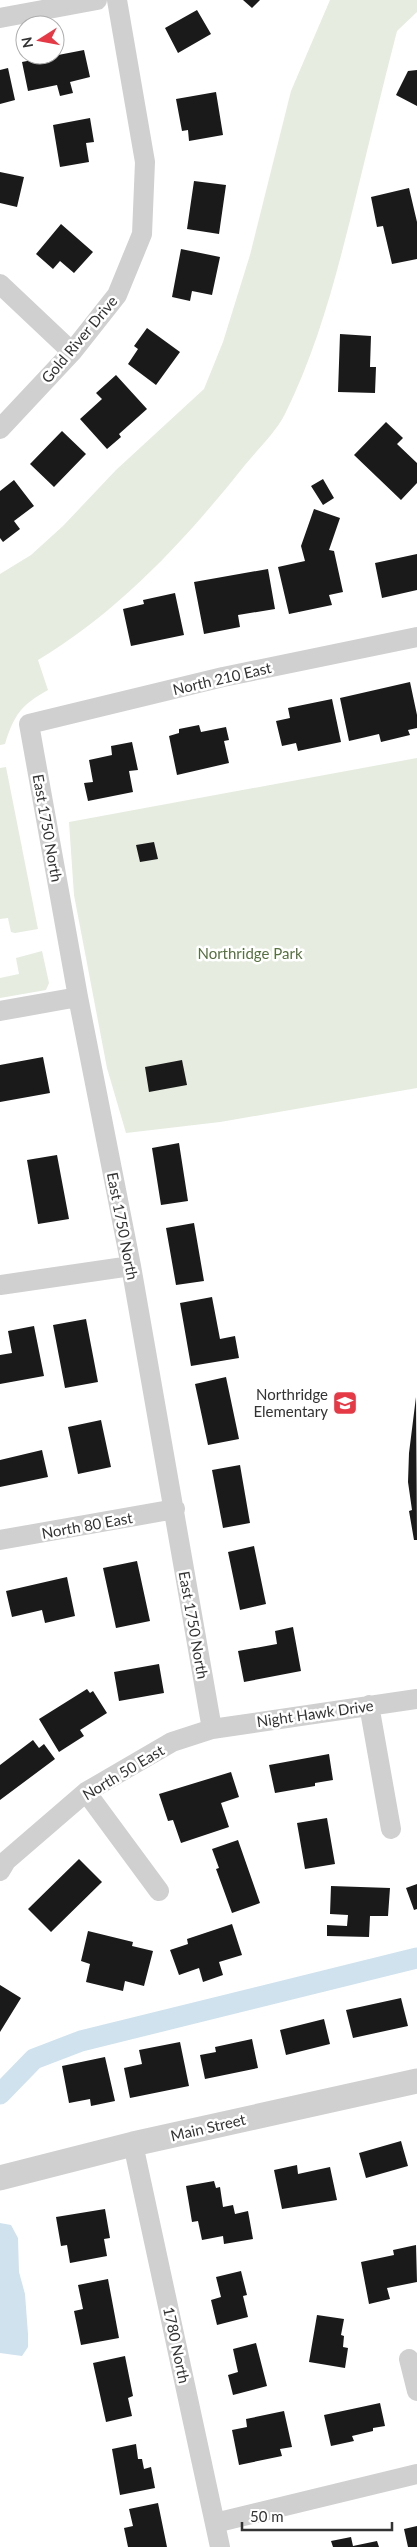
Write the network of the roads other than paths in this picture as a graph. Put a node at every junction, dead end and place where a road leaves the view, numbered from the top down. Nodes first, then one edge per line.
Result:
1 (96, 0) edge
2 (117, 0) edge
3 (0, 18) edge
4 (0, 284) edge
5 (72, 352) junction
6 (0, 429) edge
7 (417, 637) edge
8 (29, 724) joint
9 (78, 997) junction
10 (0, 1012) edge
11 (131, 1266) junction
12 (0, 1285) edge
13 (175, 1509) junction
14 (0, 1540) edge
15 (417, 1699) edge
16 (369, 1705) junction
17 (212, 1729) junction
18 (86, 1792) junction
19 (391, 1829) dead end
20 (2, 1863) edge
21 (159, 1891) dead end
22 (417, 2080) edge
23 (133, 2144) junction
24 (0, 2178) edge
25 (409, 2359) dead end
26 (417, 2392) edge
27 (417, 2474) edge
28 (215, 2523) junction
29 (220, 2547) edge

1 - 3 street
2 - 5 street, Gold River Drive
4 - 5 street
5 - 6 street, Gold River Drive
7 - 8 street, North 210 East
8 - 9 street, East 1750 North
9 - 10 street
9 - 11 street, East 1750 North
11 - 12 street
11 - 13 street, East 1750 North
13 - 14 street, North 80 East
13 - 17 street, East 1750 North
15 - 16 street, Night Hawk Drive
16 - 17 street, Night Hawk Drive
16 - 19 street
17 - 18 street, North 50 East
18 - 20 street, North 50 East
18 - 21 street
22 - 23 street, Main Street
23 - 24 street, Main Street
23 - 28 street, 1780 North
25 - 26 street
27 - 28 street
28 - 29 street, 1780 North

